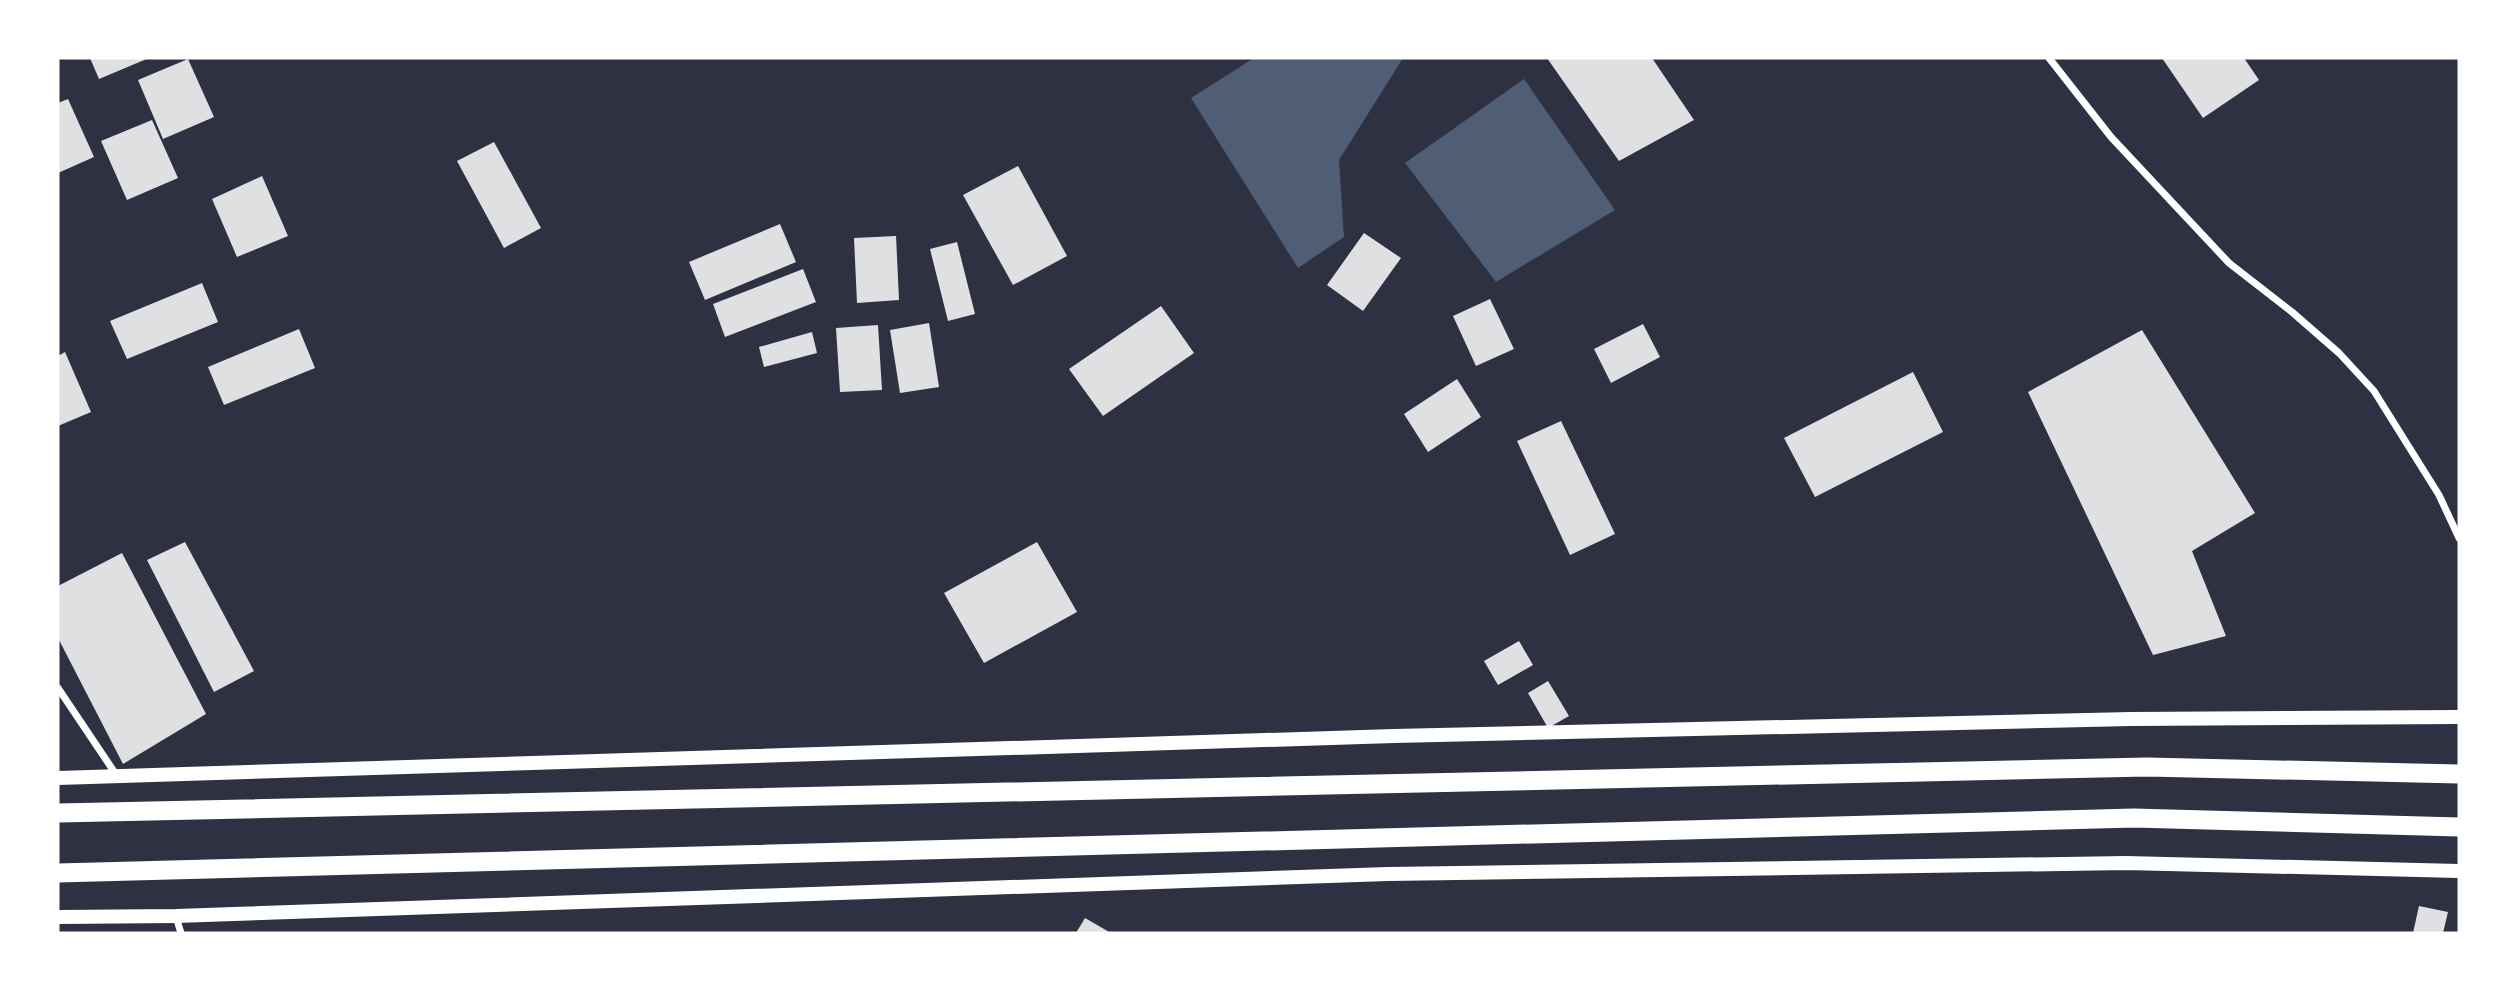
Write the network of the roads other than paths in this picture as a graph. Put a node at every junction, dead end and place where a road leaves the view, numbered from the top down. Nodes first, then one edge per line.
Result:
1 (2049, 58) edge
2 (2459, 538) edge
3 (58, 688) edge
4 (2459, 717) edge
5 (2459, 774) edge
6 (117, 776) junction
7 (58, 778) edge
8 (58, 813) edge
9 (2459, 827) edge
10 (2459, 871) edge
11 (58, 873) edge
12 (176, 916) junction
13 (58, 917) edge
14 (181, 933) edge

1 - 2 street
3 - 6 street
4 - 6 main road
5 - 8 highway
6 - 7 main road
9 - 11 highway
10 - 12 main road
12 - 13 main road
12 - 14 street

